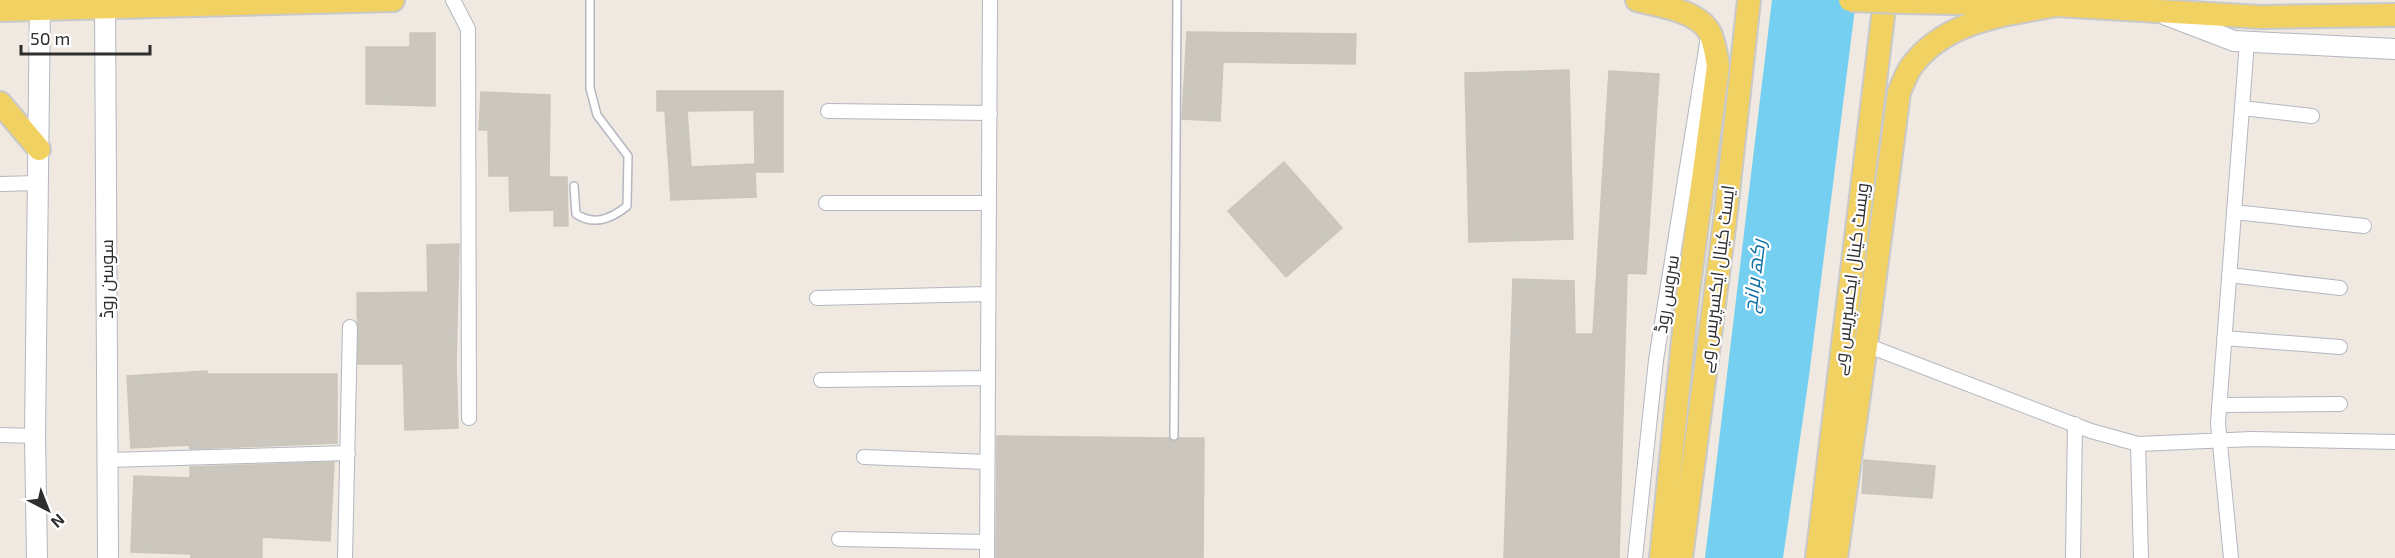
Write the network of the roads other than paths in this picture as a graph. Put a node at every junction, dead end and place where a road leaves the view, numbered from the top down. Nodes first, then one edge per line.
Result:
1 (393, 0) edge
2 (453, 0) edge
3 (590, 0) edge
4 (990, 0) edge
5 (1176, 0) edge
6 (1637, 0) edge
7 (1749, 0) edge
8 (1850, 0) edge
9 (1894, 1) edge
10 (106, 4) edge
11 (2056, 4) junction
12 (40, 5) edge
13 (0, 10) edge
14 (2155, 11) junction
15 (2395, 15) edge
16 (1709, 30) junction
17 (2247, 42) junction
18 (2395, 49) edge
19 (0, 103) edge
20 (2242, 108) junction
21 (828, 111) dead end
22 (990, 113) junction
23 (2312, 116) dead end
24 (39, 148) junction
25 (38, 183) junction
26 (0, 184) edge
27 (574, 186) dead end
28 (826, 202) dead end
29 (989, 202) junction
30 (2234, 212) junction
31 (2364, 226) dead end
32 (2229, 274) junction
33 (2340, 288) dead end
34 (988, 294) junction
35 (817, 298) dead end
36 (350, 327) dead end
37 (2224, 338) junction
38 (1866, 345) junction
39 (2340, 347) dead end
40 (988, 378) junction
41 (821, 380) dead end
42 (2340, 404) dead end
43 (2219, 405) junction
44 (469, 418) dead end
45 (2075, 424) junction
46 (0, 435) edge
47 (35, 436) junction
48 (1174, 436) dead end
49 (2220, 441) junction
50 (2395, 442) edge
51 (2138, 444) junction
52 (348, 453) junction
53 (864, 457) dead end
54 (108, 460) junction
55 (987, 462) junction
56 (839, 539) dead end
57 (987, 542) junction
58 (37, 558) edge
59 (108, 558) edge
60 (345, 558) edge
61 (987, 558) edge
62 (1635, 558) edge
63 (1661, 558) edge
64 (1681, 558) edge
65 (1817, 558) edge
66 (1836, 558) edge
67 (2073, 558) edge
68 (2141, 558) edge
69 (2231, 558) edge

1 - 10 main road
2 - 44 street
3 - 27 lane
4 - 22 street
5 - 48 lane
6 - 16 main road
7 - 64 main road, ایسٹ کینال ایکسپریس وے
8 - 9 main road, bridge
9 - 11 main road
9 - 65 main road, ویسٹ کینال ایکسپریس وے
10 - 12 main road
10 - 54 street, سوسن روڈ
11 - 14 main road
11 - 38 main road
12 - 13 main road
12 - 24 street
14 - 15 main road
14 - 17 street
16 - 62 street, سروس روڈ
16 - 63 main road
17 - 18 street
17 - 20 street
19 - 24 main road
20 - 23 street
20 - 30 street
21 - 22 street
22 - 29 street
24 - 25 street
25 - 26 street
25 - 47 street
28 - 29 street
29 - 34 street
30 - 31 street
30 - 32 street
32 - 33 street
32 - 37 street
34 - 35 street
34 - 40 street
36 - 52 street
37 - 39 street
37 - 43 street
38 - 45 street
38 - 66 main road
40 - 41 street
40 - 55 street
42 - 43 street
43 - 49 street
45 - 51 street
45 - 67 street
46 - 47 street
47 - 58 street
49 - 50 street
49 - 51 street
49 - 69 street
51 - 68 street
52 - 54 street
52 - 60 street
53 - 55 street
54 - 59 street, سوسن روڈ
55 - 57 street
56 - 57 street
57 - 61 street

